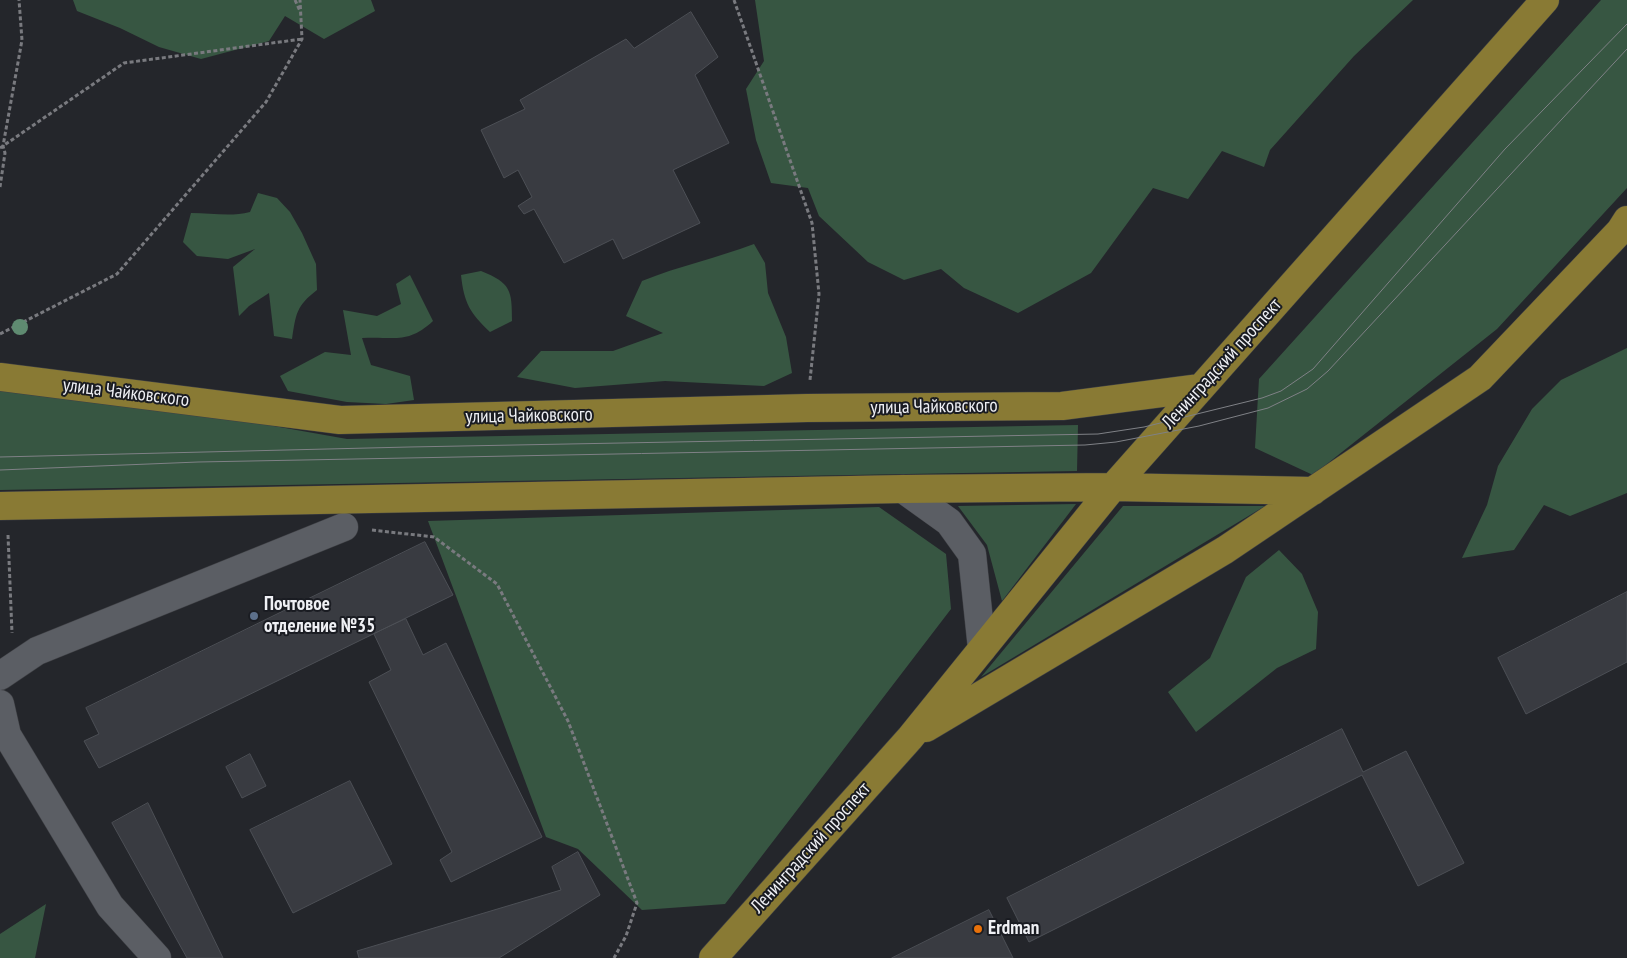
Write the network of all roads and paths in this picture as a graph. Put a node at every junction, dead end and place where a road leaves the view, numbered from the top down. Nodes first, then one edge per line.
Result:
1 (19, 0) edge
2 (295, 0) edge
3 (300, 0) edge
4 (734, 0) edge
5 (1546, 0) edge
6 (301, 12) junction
7 (302, 39) junction
8 (2, 147) edge
9 (0, 187) edge
10 (1627, 220) edge
11 (0, 334) edge
12 (0, 377) edge
13 (1200, 388) junction
14 (807, 408) junction
15 (1113, 487) junction
16 (904, 489) junction
17 (1313, 491) junction
18 (0, 506) edge
19 (344, 527) joint
20 (8, 533) dead end
21 (982, 649) junction
22 (7, 671) edge
23 (0, 704) edge
24 (910, 738) junction
25 (157, 958) edge
26 (614, 958) edge
27 (713, 958) edge

1 - 8 path
2 - 6 path
3 - 6 path
4 - 14 path
5 - 13 main road, Ленинградский проспект
6 - 7 path
7 - 8 path
7 - 11 path
8 - 9 path
10 - 17 main road, Ленинградский проспект
12 - 14 main road, улица Чайковского
13 - 14 main road, улица Чайковского
13 - 15 main road, Ленинградский проспект
15 - 16 main road
15 - 17 main road
15 - 21 main road, Ленинградский проспект
16 - 18 main road
16 - 21 street
17 - 24 main road, Ленинградский проспект
19 - 22 street
19 - 26 path
20 - 22 path
21 - 24 main road, Ленинградский проспект
23 - 25 street
24 - 27 main road, Ленинградский проспект

